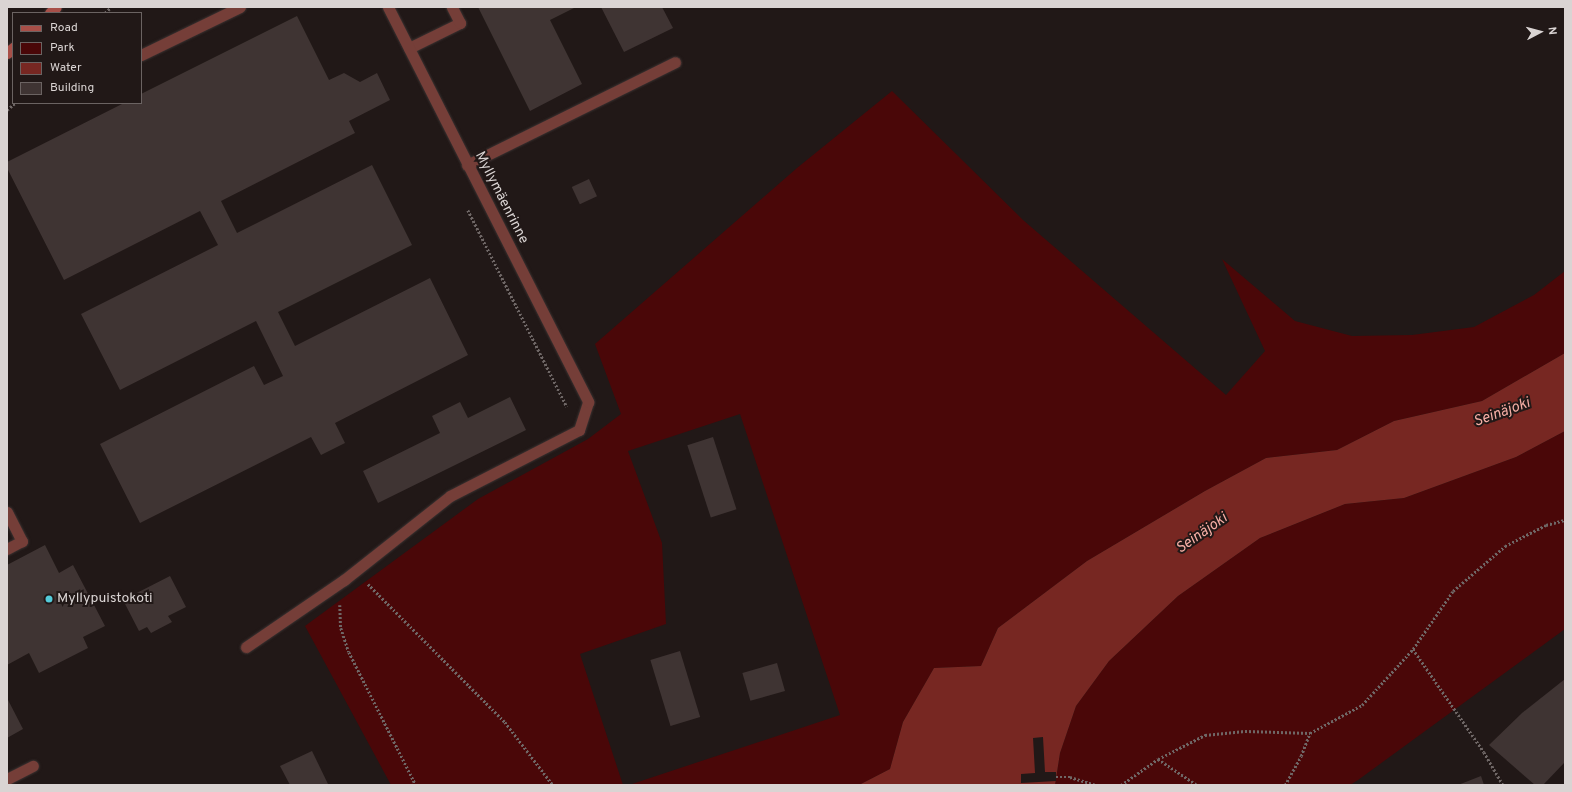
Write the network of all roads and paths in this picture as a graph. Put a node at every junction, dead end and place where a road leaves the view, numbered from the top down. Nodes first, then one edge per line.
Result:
1 (240, 7) edge
2 (388, 7) edge
3 (452, 7) edge
4 (409, 48) junction
5 (142, 55) edge
6 (675, 62) dead end
7 (467, 165) junction
8 (466, 204) dead end
9 (578, 430) junction
10 (7, 512) edge
11 (1565, 520) edge
12 (7, 549) edge
13 (354, 570) junction
14 (344, 580) junction
15 (246, 647) dead end
16 (1413, 649) junction
17 (1310, 732) junction
18 (1158, 759) junction
19 (33, 766) dead end
20 (1056, 777) dead end
21 (7, 779) edge
22 (416, 785) edge
23 (553, 785) edge
24 (1096, 785) edge
25 (1121, 785) edge
26 (1197, 785) edge
27 (1286, 785) edge
28 (1503, 785) edge

1 - 5 street
2 - 4 street, Myllymäenrinne
3 - 4 street
4 - 7 street, Myllymäenrinne
6 - 7 street
7 - 9 street, Myllymäenrinne
8 - 9 path
9 - 13 street
10 - 12 street
11 - 16 path
13 - 14 street
13 - 23 path
14 - 15 street
14 - 22 path
16 - 17 path
16 - 28 path
17 - 18 path
17 - 27 path
18 - 25 path
18 - 26 path
19 - 21 street
20 - 24 path

